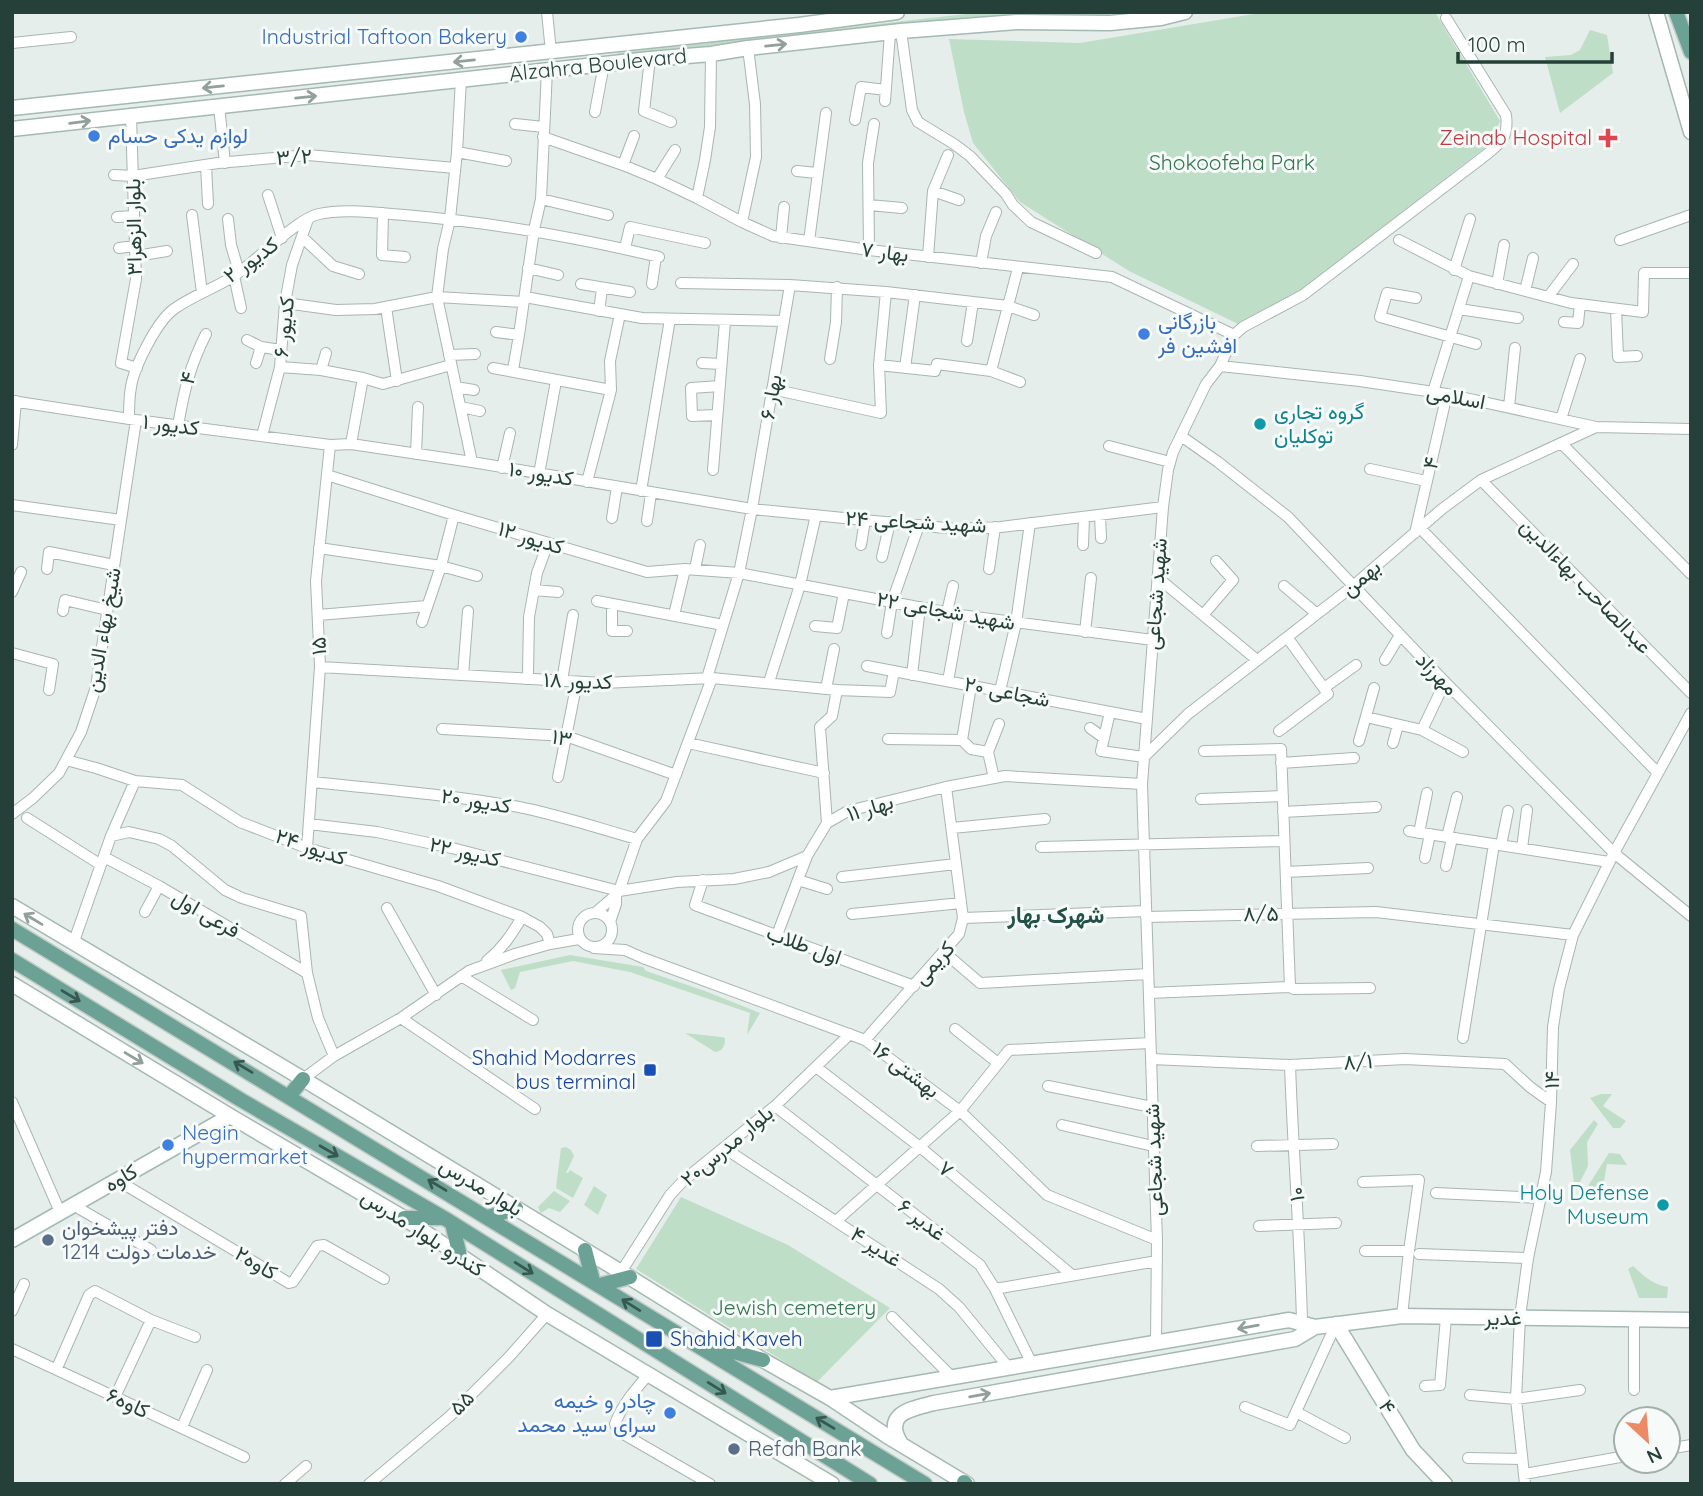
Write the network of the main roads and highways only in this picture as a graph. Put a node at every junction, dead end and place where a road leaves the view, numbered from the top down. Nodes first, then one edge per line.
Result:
1 (897, 12) edge
2 (1122, 12) edge
3 (1185, 12) edge
4 (1656, 12) edge
5 (1676, 12) edge
6 (1157, 15) edge
7 (798, 19) edge
8 (1110, 23) junction
9 (614, 45) junction
10 (1691, 52) edge
11 (609, 63) junction
12 (30, 106) junction
13 (12, 108) edge
14 (29, 127) junction
15 (12, 129) edge
16 (1691, 132) edge
17 (12, 906) edge
18 (12, 929) edge
19 (37, 944) junction
20 (17, 963) edge
21 (12, 984) edge
22 (303, 1079) junction
23 (290, 1095) junction
24 (230, 1116) junction
25 (518, 1209) junction
26 (489, 1217) junction
27 (404, 1218) junction
28 (448, 1220) junction
29 (520, 1235) junction
30 (12, 1240) edge
31 (585, 1250) junction
32 (460, 1256) junction
33 (626, 1274) junction
34 (596, 1283) junction
35 (1691, 1320) edge
36 (1309, 1324) junction
37 (1336, 1324) junction
38 (687, 1340) junction
39 (763, 1360) junction
40 (931, 1381) junction
41 (830, 1398) junction
42 (934, 1403) junction
43 (902, 1445) junction
44 (966, 1483) edge
45 (832, 1484) edge
46 (870, 1484) edge
47 (925, 1484) edge
48 (1445, 1484) edge

1 - 7 main road, Alzahra Boulevard
2 - 8 main road
3 - 6 main road, Alzahra Boulevard
4 - 16 main road
5 - 10 main road
6 - 8 main road, Alzahra Boulevard
7 - 9 main road, Alzahra Boulevard
11 -> 8 main road, Alzahra Boulevard
9 - 11 main road
9 -> 12 main road, Alzahra Boulevard
14 -> 11 main road, Alzahra Boulevard
12 - 13 main road, Alzahra Boulevard
12 - 14 main road
14 - 15 main road, Alzahra Boulevard
22 -> 17 main road
18 - 19 main road, بلوار مدرس
19 - 20 main road
23 -> 19 main road, بلوار مدرس
20 -> 28 main road
21 -> 24 main road, کندرو بلوار مدرس
22 - 23 main road
22 - 25 main road
26 -> 23 main road, بلوار مدرس
24 - 27 main road, کندرو بلوار مدرس
24 - 30 main road, کاوه
25 - 26 main road
25 - 29 main road
25 - 31 main road
26 - 29 main road, بلوار مدرس
27 - 28 main road
27 - 32 main road, کندرو بلوار مدرس
28 - 32 main road
28 -> 46 main road
29 - 34 main road, بلوار مدرس
31 - 33 main road
31 - 34 main road
32 - 45 main road, کندرو بلوار مدرس
33 - 34 main road
33 - 39 main road
38 -> 34 main road, بلوار مدرس
35 - 37 main road, غدیر
36 - 37 main road, غدیر
36 -> 40 main road
42 -> 36 main road
37 - 48 main road, ۴
38 - 39 main road
47 -> 38 main road, بلوار مدرس
39 - 41 main road
40 - 41 main road
40 - 42 main road
41 - 43 main road
42 - 43 main road
43 - 44 main road

